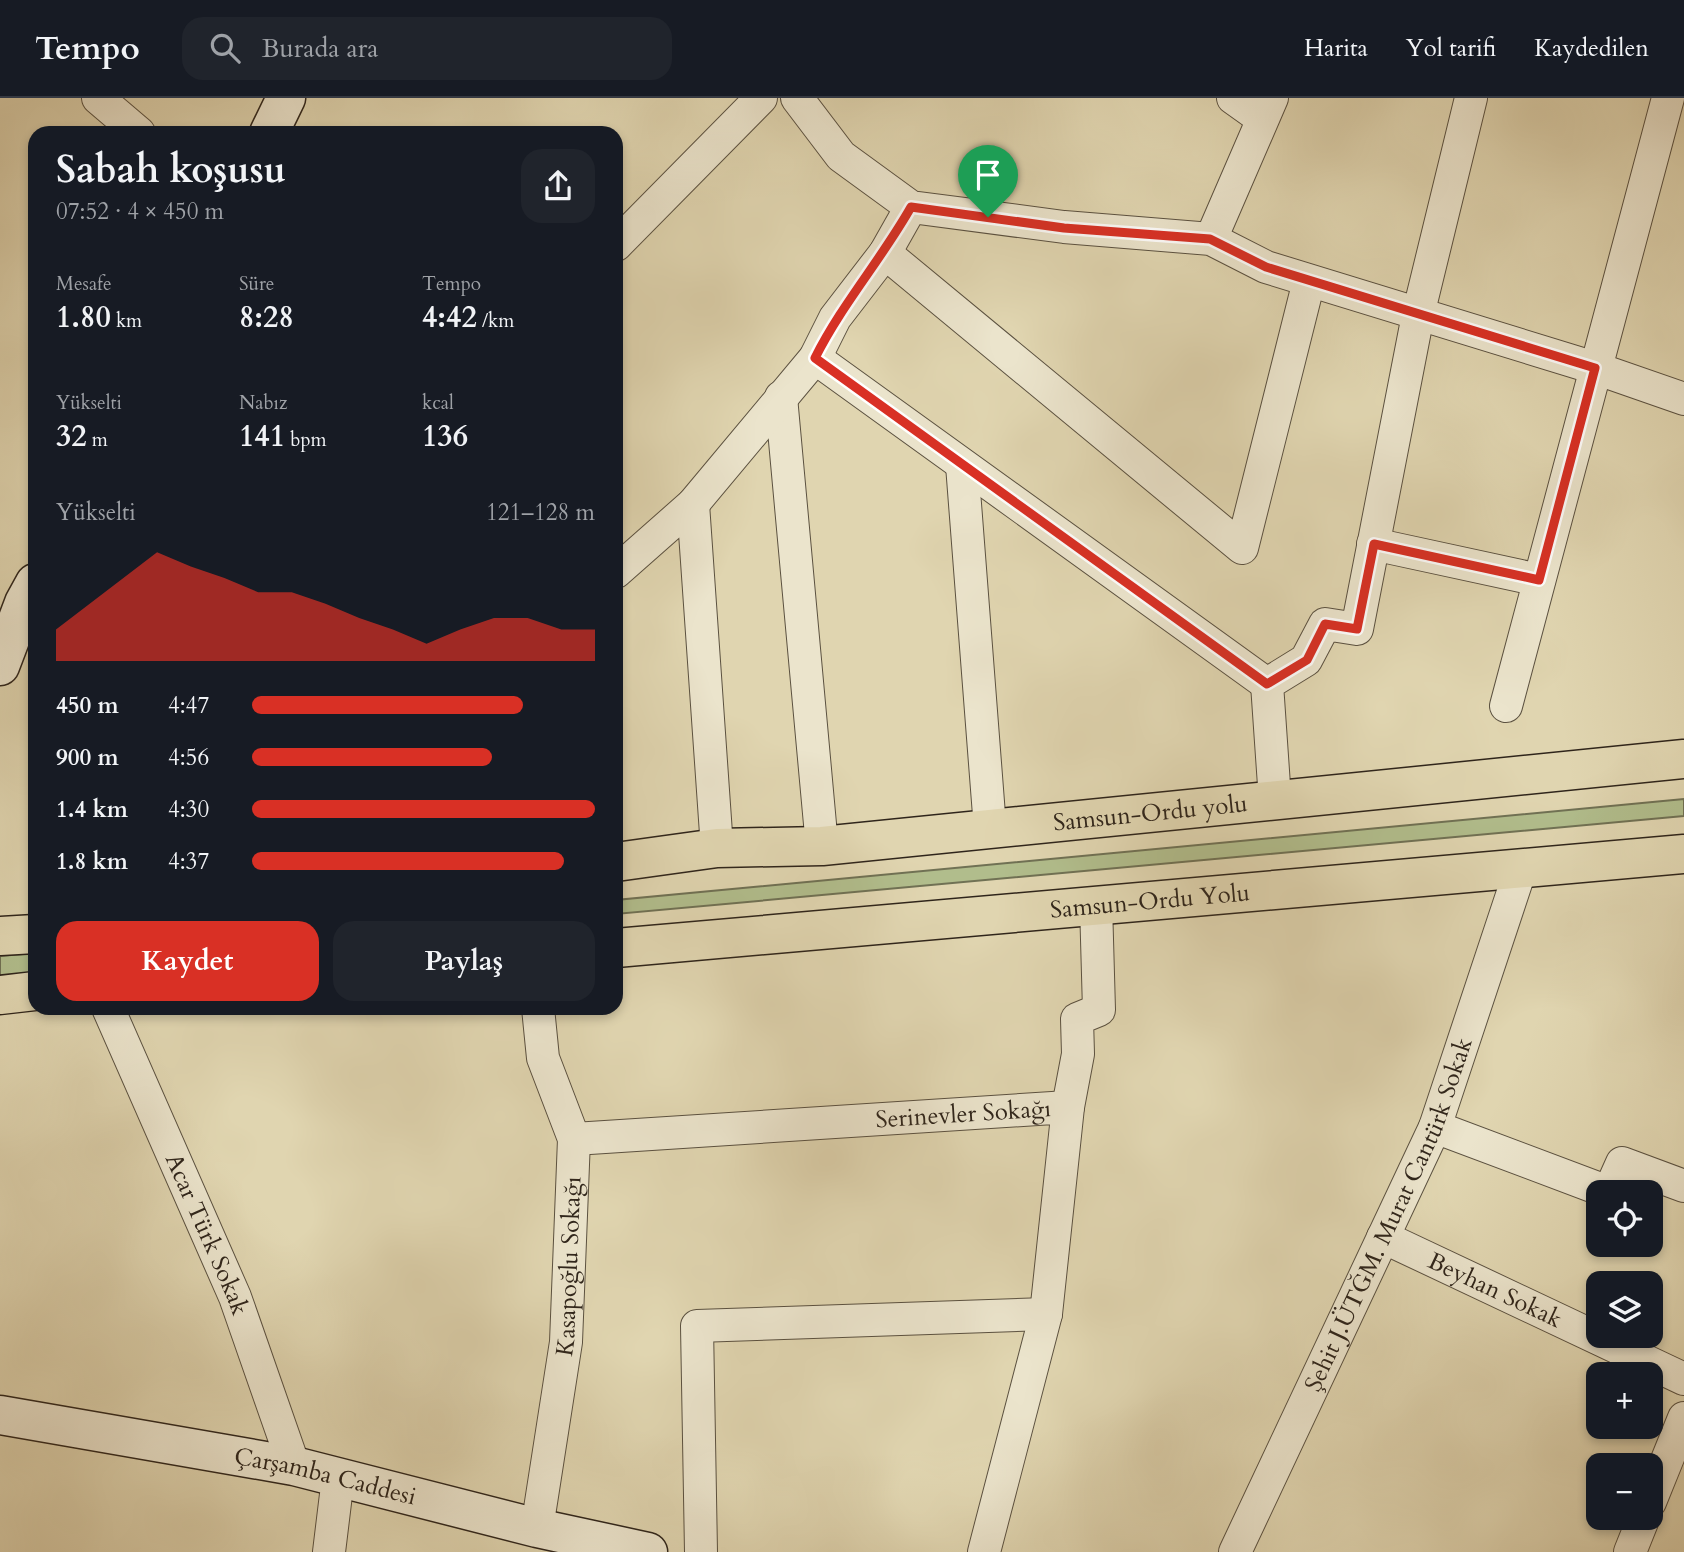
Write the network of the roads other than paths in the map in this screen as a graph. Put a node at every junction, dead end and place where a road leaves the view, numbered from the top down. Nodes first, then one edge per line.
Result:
1 (98, 98) edge
2 (285, 98) edge
3 (761, 98) edge
4 (797, 98) edge
5 (1233, 98) edge
6 (1471, 98) edge
7 (1668, 98) edge
8 (1267, 108) edge
9 (131, 126) edge
10 (272, 126) edge
11 (911, 207) junction
12 (623, 238) edge
13 (1210, 239) junction
14 (885, 253) junction
15 (1309, 281) junction
16 (1418, 315) junction
17 (815, 358) junction
18 (1595, 368) junction
19 (781, 397) junction
20 (1684, 399) edge
21 (962, 465) junction
22 (693, 504) junction
23 (1374, 544) junction
24 (623, 566) edge
25 (1539, 580) junction
26 (28, 596) edge
27 (0, 666) edge
28 (1267, 684) junction
29 (1506, 706) dead end
30 (1684, 759) edge
31 (1275, 800) junction
32 (990, 828) junction
33 (822, 846) junction
34 (717, 848) junction
35 (1684, 854) edge
36 (623, 861) edge
37 (1521, 868) junction
38 (1096, 904) junction
39 (28, 934) edge
40 (0, 936) edge
41 (623, 947) edge
42 (28, 992) edge
43 (0, 995) edge
44 (111, 1015) edge
45 (539, 1015) edge
46 (1068, 1107) junction
47 (1435, 1126) junction
48 (574, 1139) junction
49 (1614, 1180) edge
50 (1586, 1184) edge
51 (1684, 1186) edge
52 (1383, 1237) junction
53 (1046, 1314) junction
54 (1684, 1379) edge
55 (0, 1415) edge
56 (1684, 1418) edge
57 (294, 1466) junction
58 (1663, 1470) edge
59 (338, 1478) junction
60 (537, 1528) junction
61 (1639, 1530) edge
62 (1242, 1549) edge
63 (329, 1552) edge
64 (648, 1552) edge
65 (701, 1552) edge
66 (984, 1552) edge
67 (1630, 1552) edge

1 - 9 street
2 - 10 main road
3 - 12 street
4 - 11 street
5 - 8 street
6 - 16 street
7 - 18 street
8 - 13 street
11 - 13 street
11 - 14 street
13 - 15 street
14 - 15 street
14 - 17 street
15 - 16 street
16 - 18 street
16 - 23 street
17 - 19 street
17 - 21 street
18 - 20 street
18 - 25 street
19 - 22 street
19 - 33 street
21 - 28 street
21 - 32 street
22 - 24 street
22 - 34 street
23 - 25 street
23 - 28 street
25 - 29 street
26 - 27 main road
28 - 31 street
30 - 31 highway, Samsun-Ordu yolu
31 - 32 highway, Samsun-Ordu yolu
32 - 33 highway, Samsun-Ordu yolu
33 - 34 highway, Samsun-Ordu yolu
34 - 36 highway, Samsun-Ordu yolu
35 - 37 highway, Samsun-Ordu Yolu
37 - 38 highway, Samsun-Ordu Yolu
37 - 47 street, Şehit J.ÜTĞM. Murat Cantürk Sokak
38 - 41 highway, Samsun-Ordu Yolu
38 - 46 street
39 - 40 highway
42 - 43 highway
44 - 57 street, Acar Türk Sokak
45 - 48 street, Kasapoğlu Sokağı
46 - 48 street, Serinevler Sokağı
46 - 53 street, Serinevler Sokağı
47 - 50 street
47 - 52 street, Şehit J.ÜTĞM. Murat Cantürk Sokak
48 - 60 street, Kasapoğlu Sokağı
49 - 51 street
52 - 54 street, Beyhan Sokak
52 - 62 street, Şehit J.ÜTĞM. Murat Cantürk Sokak
53 - 65 street
53 - 66 street, Serinevler Sokağı
55 - 57 main road, Çarşamba Caddesi
56 - 58 street
57 - 59 main road, Çarşamba Caddesi
59 - 60 main road, Çarşamba Caddesi
59 - 63 street
60 - 64 main road, Çarşamba Caddesi
61 - 67 street

